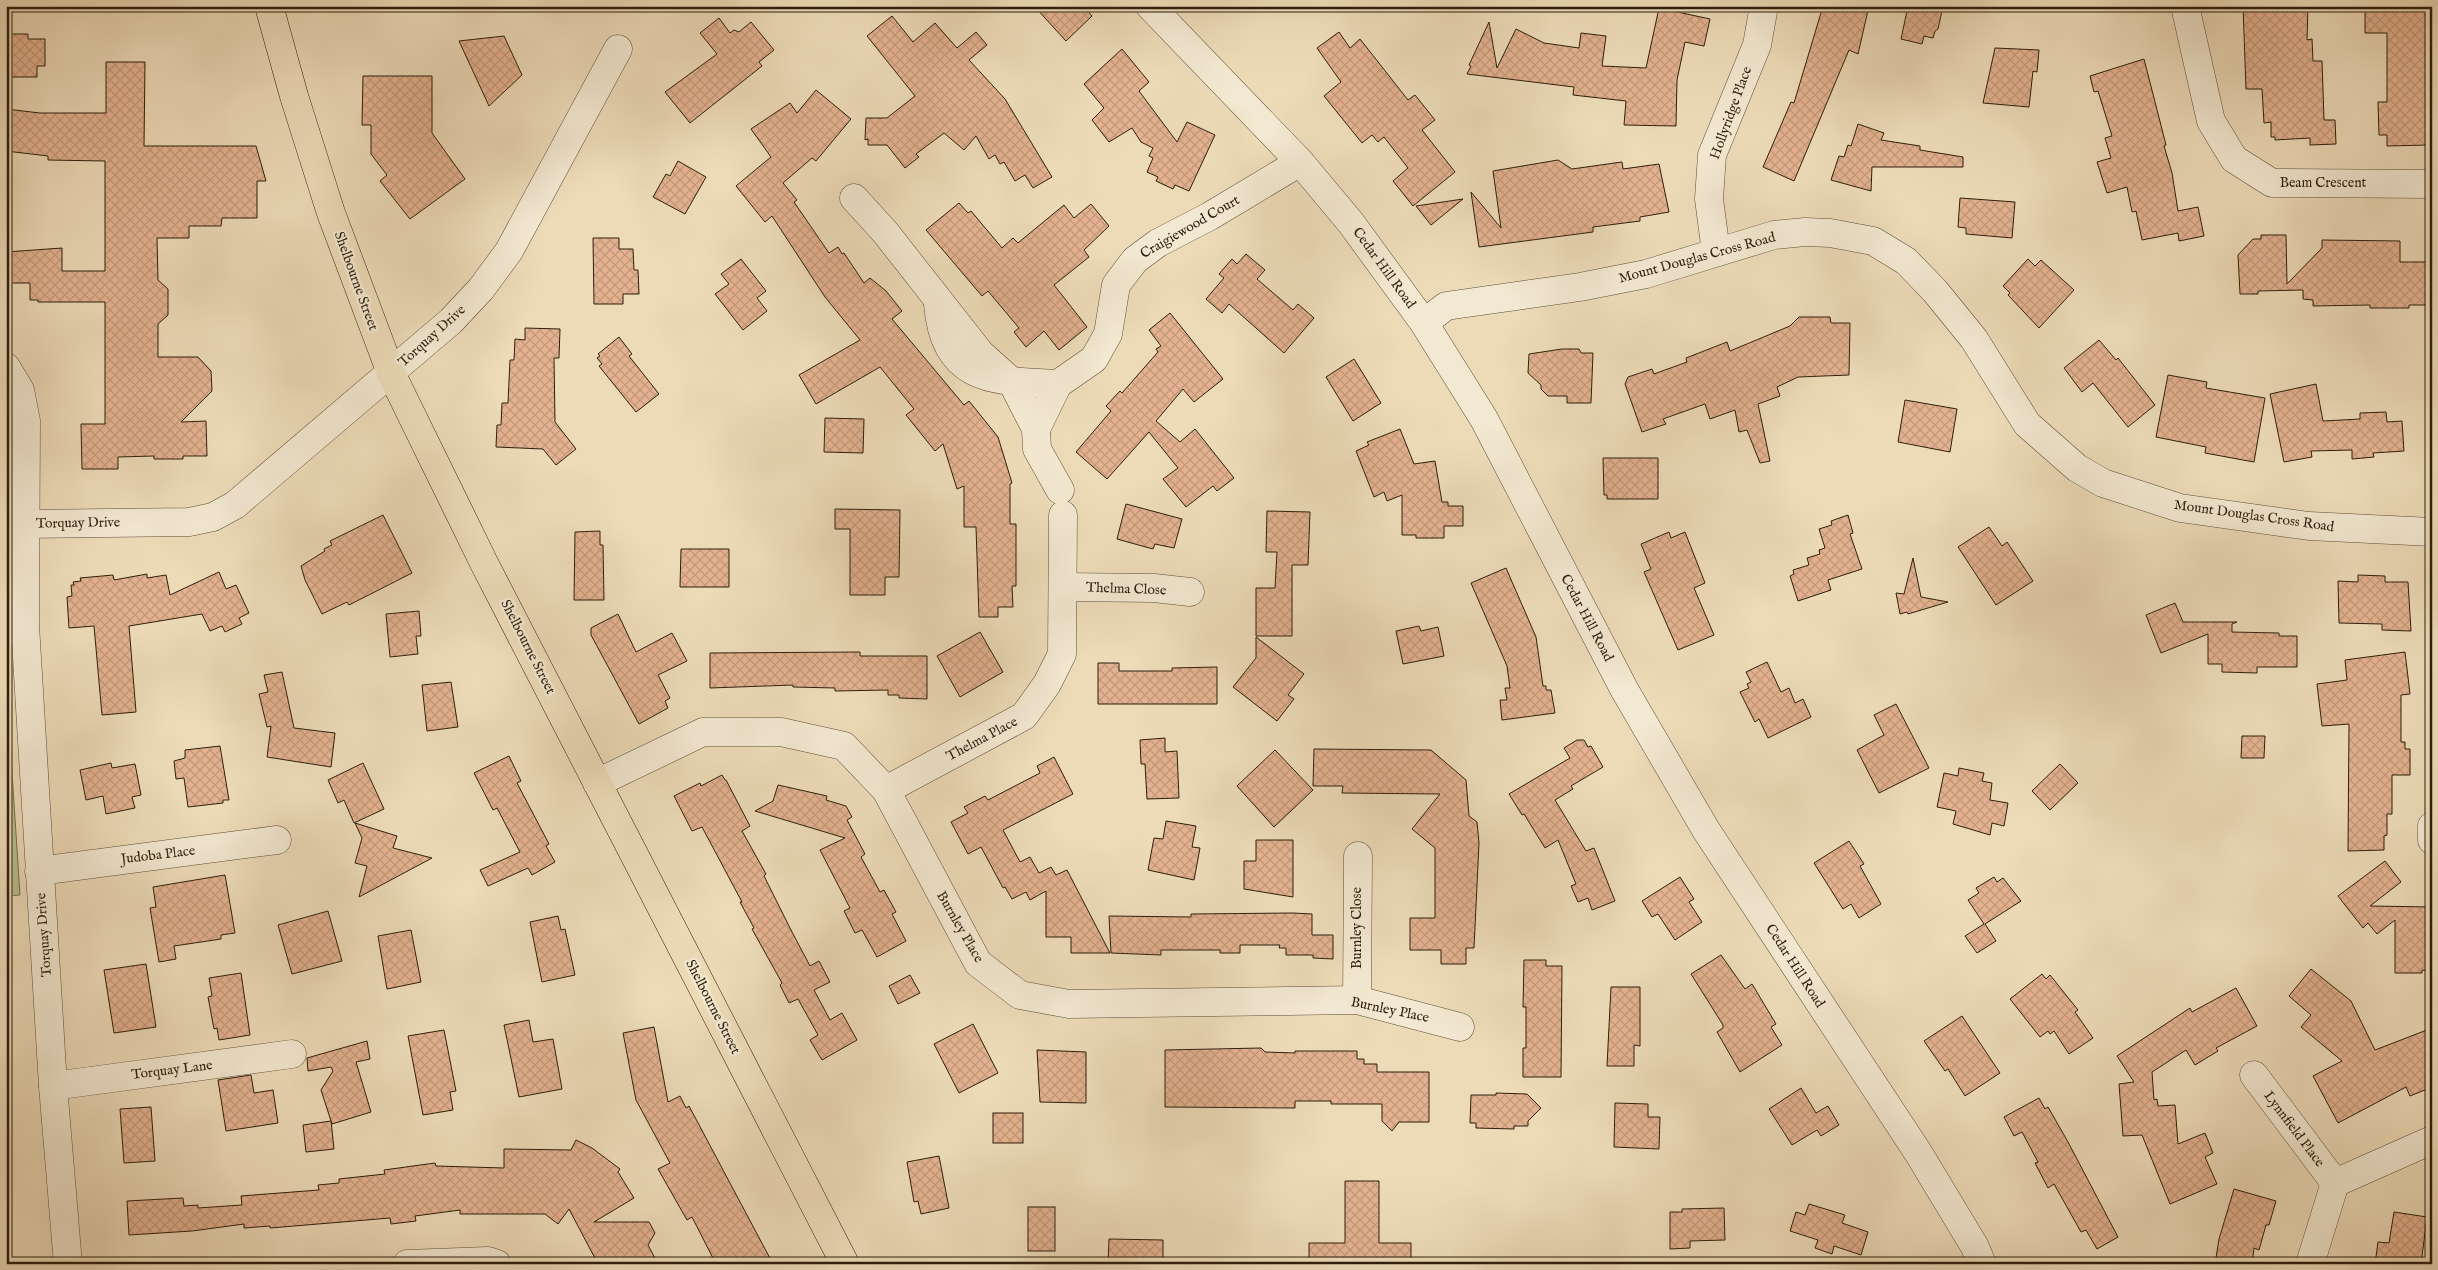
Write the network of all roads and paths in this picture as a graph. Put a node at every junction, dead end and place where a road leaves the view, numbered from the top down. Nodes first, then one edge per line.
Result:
1 (269, 6) edge
2 (1150, 6) edge
3 (1764, 6) edge
4 (2185, 6) edge
5 (618, 49) dead end
6 (1300, 162) junction
7 (2432, 184) edge
8 (854, 198) dead end
9 (1716, 252) junction
10 (1424, 323) junction
11 (6, 366) edge
12 (391, 373) junction
13 (1012, 382) junction
14 (1058, 384) junction
15 (1036, 429) junction
16 (25, 524) junction
17 (2432, 532) edge
18 (1063, 587) junction
19 (1190, 592) dead end
20 (597, 783) junction
21 (886, 790) junction
22 (2432, 826) edge
23 (278, 840) dead end
24 (2432, 840) edge
25 (1358, 856) dead end
26 (39, 871) junction
27 (1357, 1000) junction
28 (1460, 1027) dead end
29 (292, 1054) dead end
30 (2254, 1075) dead end
31 (53, 1086) junction
32 (2432, 1140) edge
33 (2335, 1183) junction
34 (68, 1264) edge
35 (407, 1264) edge
36 (498, 1264) edge
37 (845, 1264) edge
38 (1982, 1264) edge
39 (2310, 1264) edge

1 - 12 main road, Shelbourne Street
2 - 6 street, Cedar Hill Road
3 - 9 street, Hollyridge Place
4 - 7 street, Beam Crescent
5 - 12 street, Torquay Drive
6 - 10 street, Cedar Hill Road
6 - 14 street, Craigiewood Court
8 - 13 street
9 - 10 street, Mount Douglas Cross Road
9 - 17 street, Mount Douglas Cross Road
10 - 38 street, Cedar Hill Road
11 - 16 street
12 - 16 street, Torquay Drive
12 - 20 main road, Shelbourne Street
13 - 14 street
13 - 15 street
14 - 15 street, Craigiewood Court
15 - 18 street, Thelma Place
16 - 26 street, Torquay Drive
18 - 19 street, Thelma Close
18 - 21 street, Thelma Place
20 - 21 street, Burnley Place
20 - 37 main road, Shelbourne Street
21 - 27 street, Burnley Place
22 - 24 street
23 - 26 street, Judoba Place
25 - 27 street, Burnley Close
26 - 31 street, Torquay Drive
27 - 28 street, Burnley Place
29 - 31 street, Torquay Lane
30 - 33 street, Lynnfield Place
31 - 34 street, Torquay Drive
32 - 33 street
33 - 39 street
35 - 36 street

